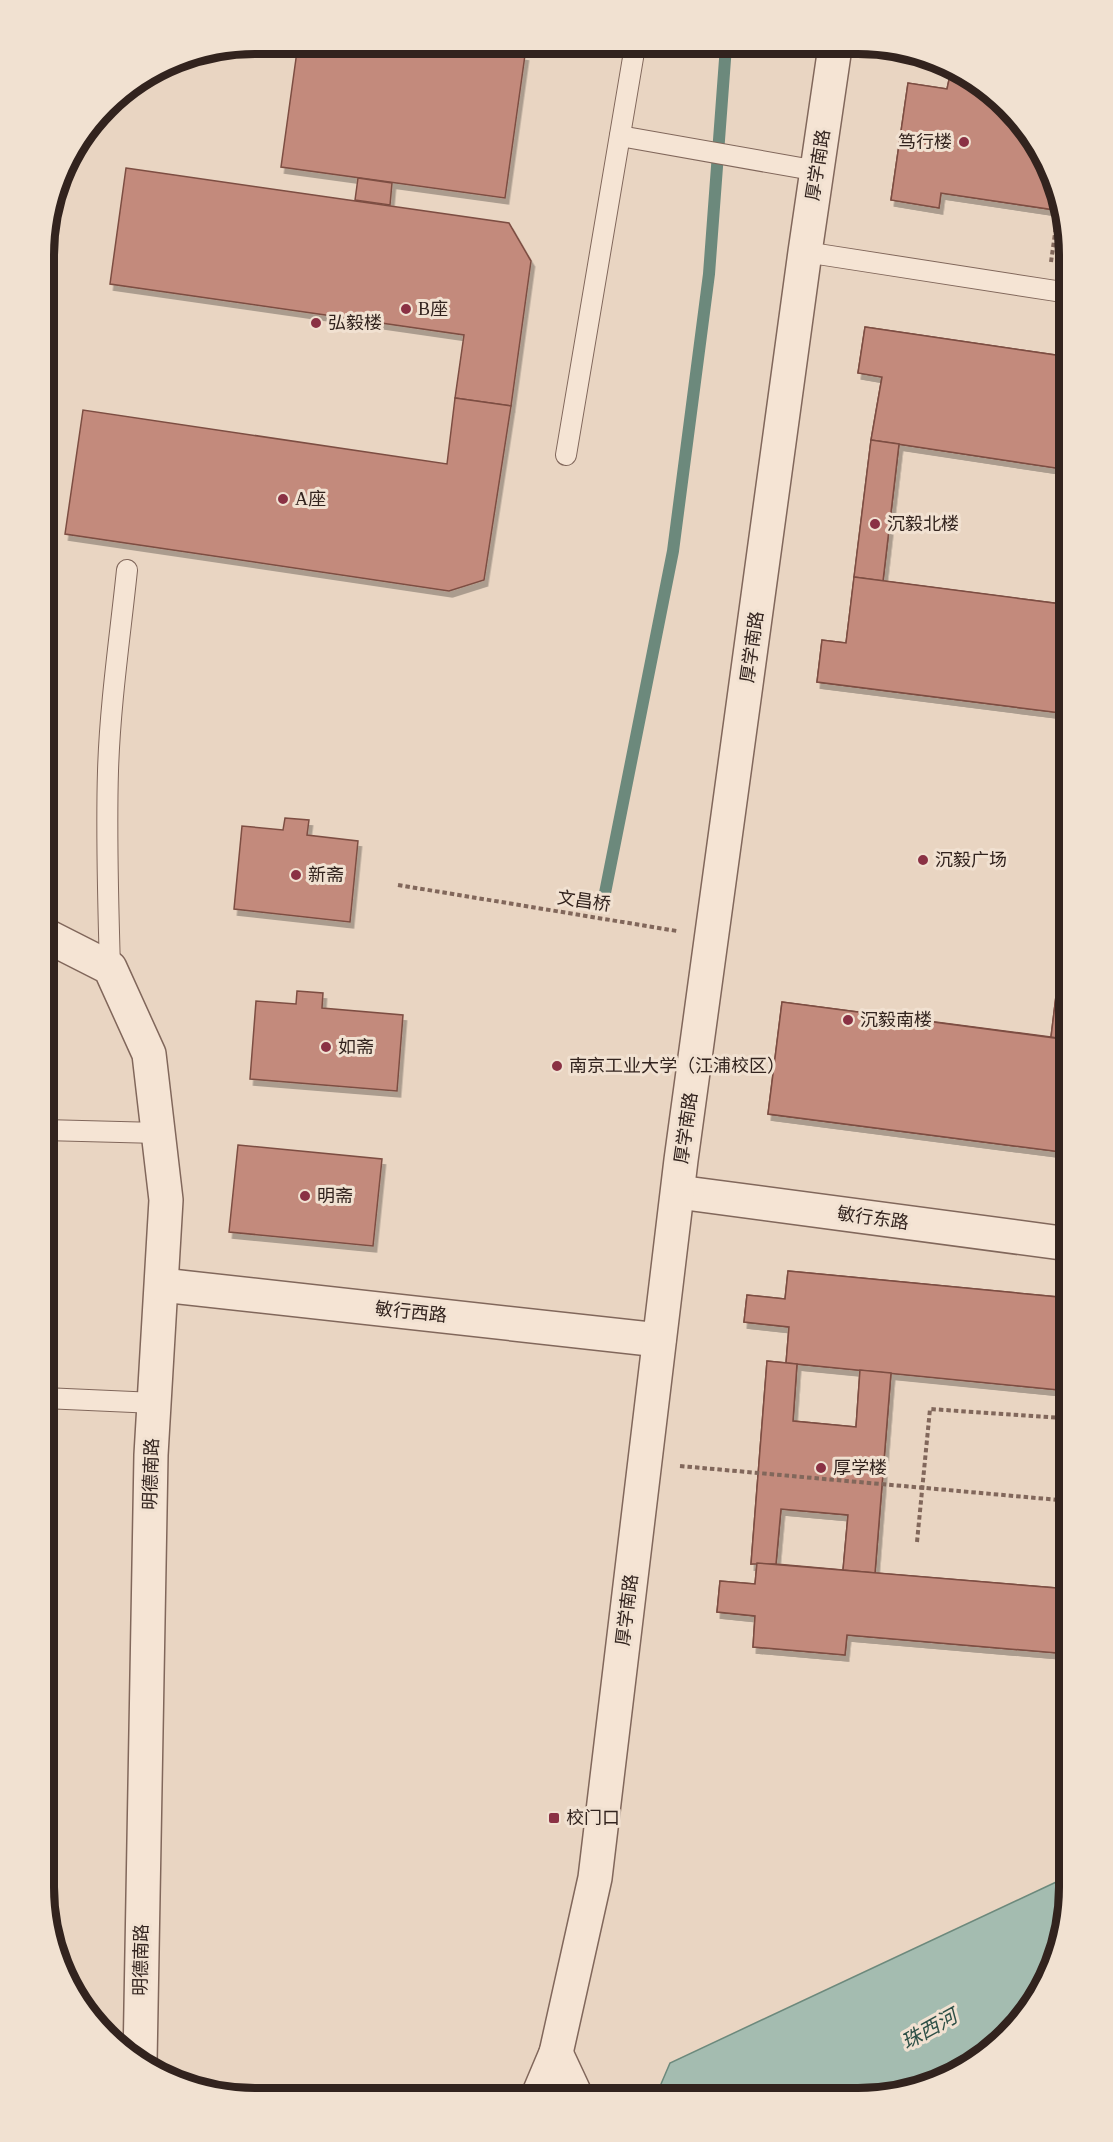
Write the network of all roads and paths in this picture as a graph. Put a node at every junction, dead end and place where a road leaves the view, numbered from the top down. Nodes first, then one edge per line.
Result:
1 (634, 54) edge
2 (834, 54) edge
3 (620, 136) junction
4 (818, 171) junction
5 (1057, 226) edge
6 (805, 252) junction
7 (1049, 288) junction
8 (1059, 290) edge
9 (566, 455) dead end
10 (127, 570) dead end
11 (398, 885) dead end
12 (713, 938) junction
13 (54, 940) edge
14 (110, 968) junction
15 (54, 1130) edge
16 (158, 1133) junction
17 (678, 1192) junction
18 (1059, 1243) edge
19 (162, 1285) junction
20 (660, 1340) junction
21 (54, 1398) edge
22 (155, 1403) junction
23 (1059, 1418) edge
24 (645, 1463) junction
25 (922, 1490) junction
26 (1059, 1500) dead end
27 (917, 1542) dead end
28 (140, 2051) edge
29 (556, 2054) junction
30 (541, 2088) edge
31 (573, 2088) edge

1 - 3 lane
2 - 4 street, 厚学南路
3 - 4 lane
3 - 9 lane
4 - 6 street, 厚学南路
5 - 7 path
6 - 7 lane
6 - 12 street, 厚学南路
7 - 8 lane
10 - 14 lane
11 - 12 path, 文昌桥
12 - 17 street, 厚学南路
13 - 14 street
14 - 16 street, 明德南路
15 - 16 lane
16 - 19 street, 明德南路
17 - 18 street, 敏行东路
17 - 20 street, 厚学南路
19 - 20 street, 敏行西路
19 - 22 street, 明德南路
20 - 24 street, 厚学南路
21 - 22 lane
22 - 28 street, 明德南路
23 - 25 path
24 - 25 path
24 - 29 street, 厚学南路
25 - 26 path
25 - 27 path
29 - 30 street, 厚学南路
29 - 31 street

